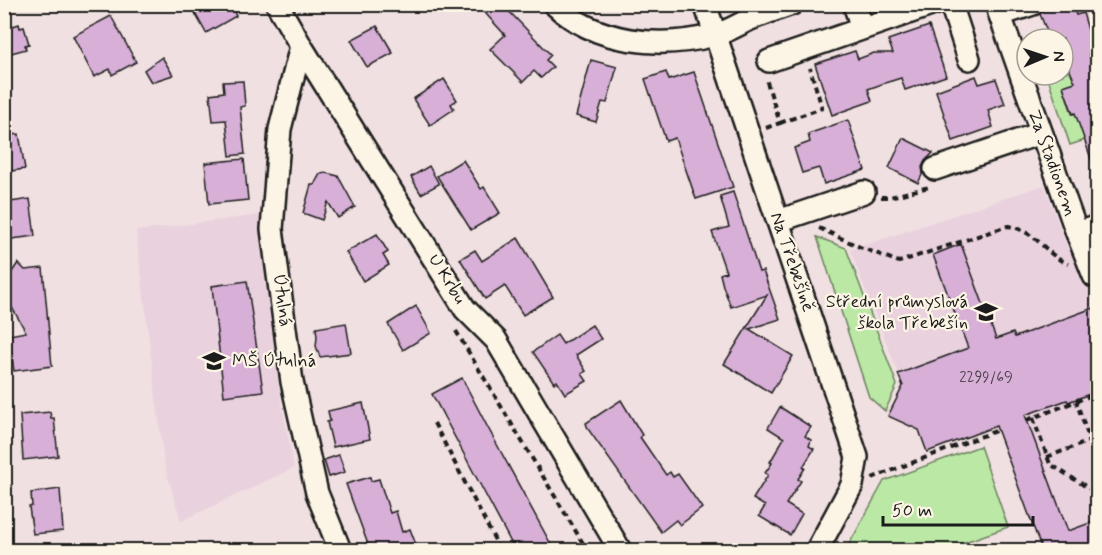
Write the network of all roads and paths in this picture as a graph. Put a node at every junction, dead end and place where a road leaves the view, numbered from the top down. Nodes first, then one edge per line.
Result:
1 (277, 4) edge
2 (705, 4) edge
3 (792, 4) edge
4 (854, 4) edge
5 (934, 4) edge
6 (951, 4) edge
7 (1033, 4) edge
8 (766, 9) edge
9 (998, 10) edge
10 (560, 11) edge
11 (862, 28) junction
12 (715, 35) junction
13 (301, 46) junction
14 (804, 48) junction
15 (969, 59) dead end
16 (769, 61) joint
17 (780, 123) junction
18 (1041, 133) junction
19 (768, 139) dead end
20 (933, 178) joint
21 (860, 193) joint
22 (785, 218) junction
23 (1098, 226) edge
24 (1077, 233) junction
25 (1093, 268) edge
26 (465, 309) junction
27 (1098, 393) edge
28 (1076, 401) junction
29 (1033, 417) junction
30 (1027, 420) dead end
31 (434, 423) dead end
32 (998, 430) dead end
33 (1047, 457) junction
34 (852, 485) junction
35 (1098, 494) edge
36 (580, 538) junction
37 (340, 550) edge
38 (500, 550) edge
39 (577, 550) edge
40 (587, 550) edge
41 (620, 550) edge
42 (817, 550) edge

1 - 13 street, U Krbu
2 - 12 street, Na Třebešíně
3 - 8 street
4 - 11 street
5 - 11 street
6 - 15 street
7 - 9 street
8 - 12 street
9 - 18 street, Za Stadionem
10 - 12 street
11 - 14 street
12 - 22 street, Na Třebešíně
13 - 26 street, U Krbu
13 - 37 street, Útulná
14 - 16 street
14 - 17 path
16 - 17 path
17 - 19 path
18 - 20 street
18 - 24 street, Za Stadionem
20 - 21 path
21 - 22 street
22 - 25 path
22 - 34 street, Na Třebešíně
23 - 24 street, Za Stadionem
24 - 25 street
26 - 36 path
26 - 41 street, U Krbu
27 - 28 path
28 - 29 path
28 - 33 path
29 - 30 path
29 - 33 path
31 - 38 path
32 - 34 path
33 - 35 path
34 - 42 street, Na Třebešíně
36 - 39 path
36 - 40 path

